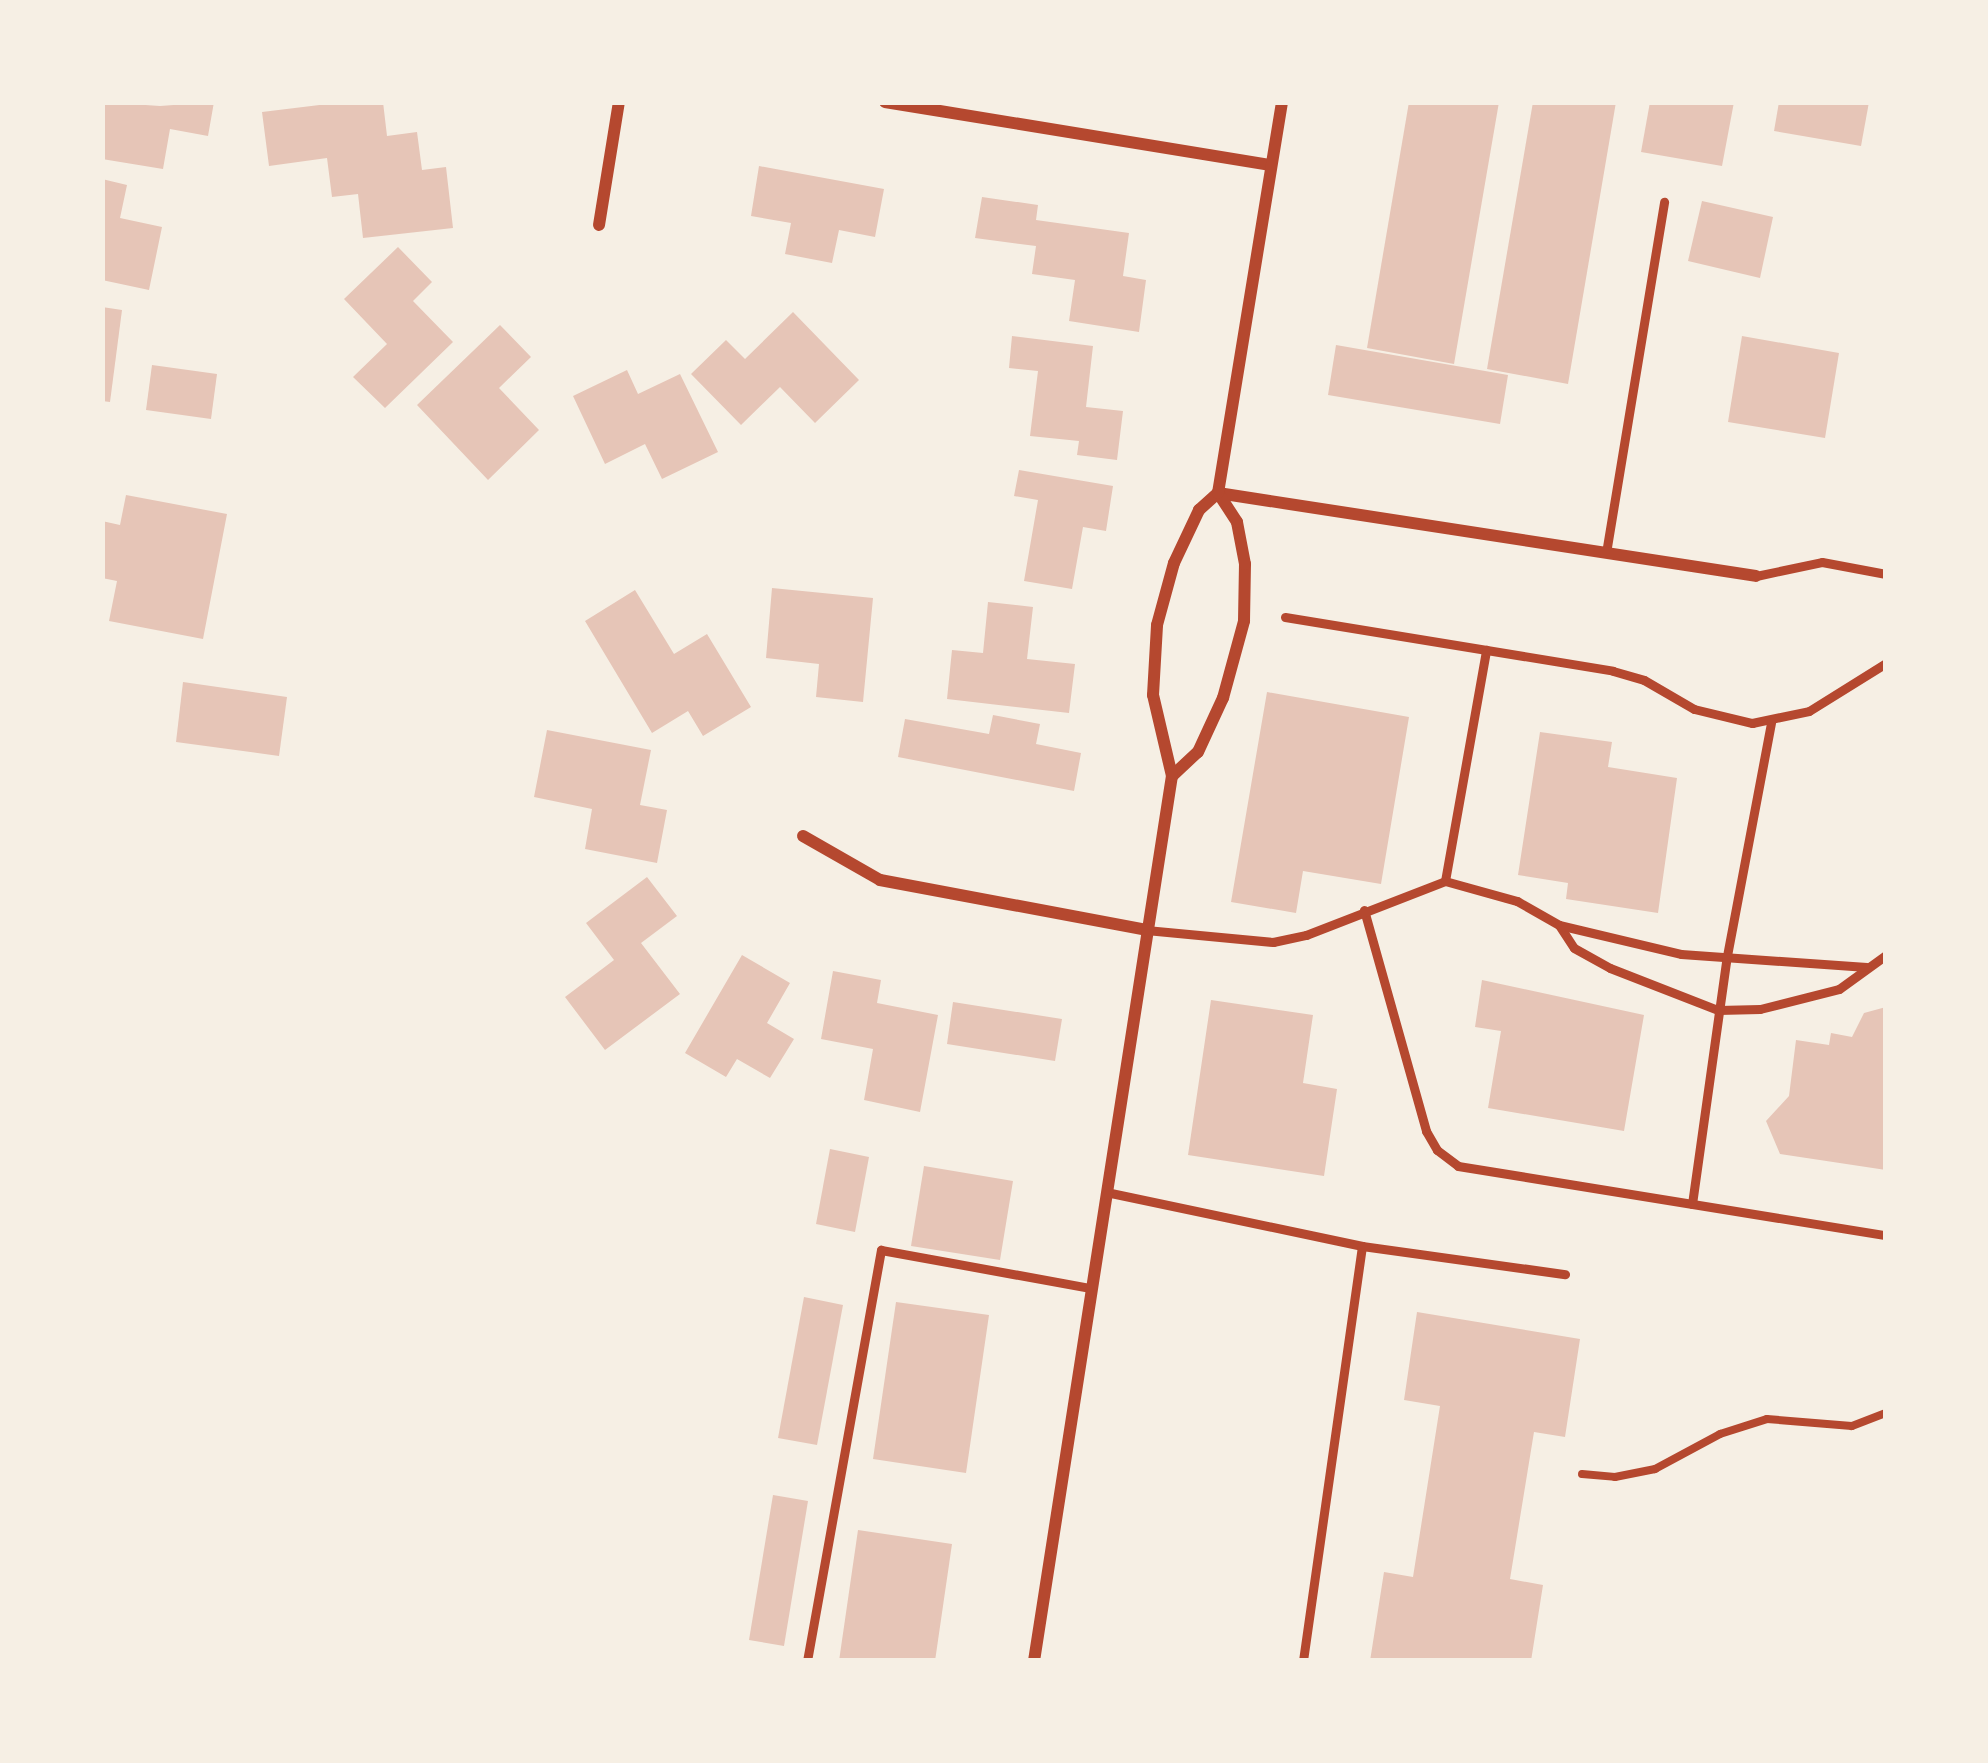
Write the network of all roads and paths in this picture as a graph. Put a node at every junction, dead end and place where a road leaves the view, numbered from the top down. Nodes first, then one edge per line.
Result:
1 (619, 102) edge
2 (884, 102) edge
3 (1282, 102) edge
4 (1271, 165) junction
5 (1664, 202) dead end
6 (599, 225) dead end
7 (1218, 493) junction
8 (1606, 553) junction
9 (1886, 574) edge
10 (1756, 576) joint
11 (1285, 617) dead end
12 (1486, 650) junction
13 (1886, 663) edge
14 (1771, 722) junction
15 (1172, 776) junction
16 (803, 836) dead end
17 (1445, 881) junction
18 (1364, 910) junction
19 (1559, 925) junction
20 (1146, 930) junction
21 (1886, 955) edge
22 (1726, 961) junction
23 (1867, 967) junction
24 (1718, 1010) junction
25 (1106, 1192) junction
26 (1692, 1204) junction
27 (1886, 1234) edge
28 (1362, 1246) junction
29 (1565, 1274) dead end
30 (1091, 1288) junction
31 (1886, 1413) edge
32 (1582, 1474) dead end
33 (807, 1661) edge
34 (1034, 1661) edge
35 (1303, 1661) edge

1 - 6 street
2 - 4 street
3 - 4 street
4 - 7 street
5 - 8 lane
7 - 8 street
7 - 15 street
7 - 15 street
8 - 10 street
9 - 10 lane
11 - 12 lane
12 - 14 lane
12 - 17 lane
13 - 14 lane
14 - 22 lane
15 - 20 street
16 - 20 street
17 - 18 lane
17 - 19 lane
18 - 20 lane
18 - 26 lane
19 - 22 lane
19 - 24 lane
20 - 25 street
21 - 23 lane
22 - 23 lane
22 - 24 lane
23 - 24 lane
24 - 26 lane
25 - 28 lane
25 - 30 street
26 - 27 lane
28 - 29 lane
28 - 35 lane
30 - 33 lane
30 - 34 street
31 - 32 path

